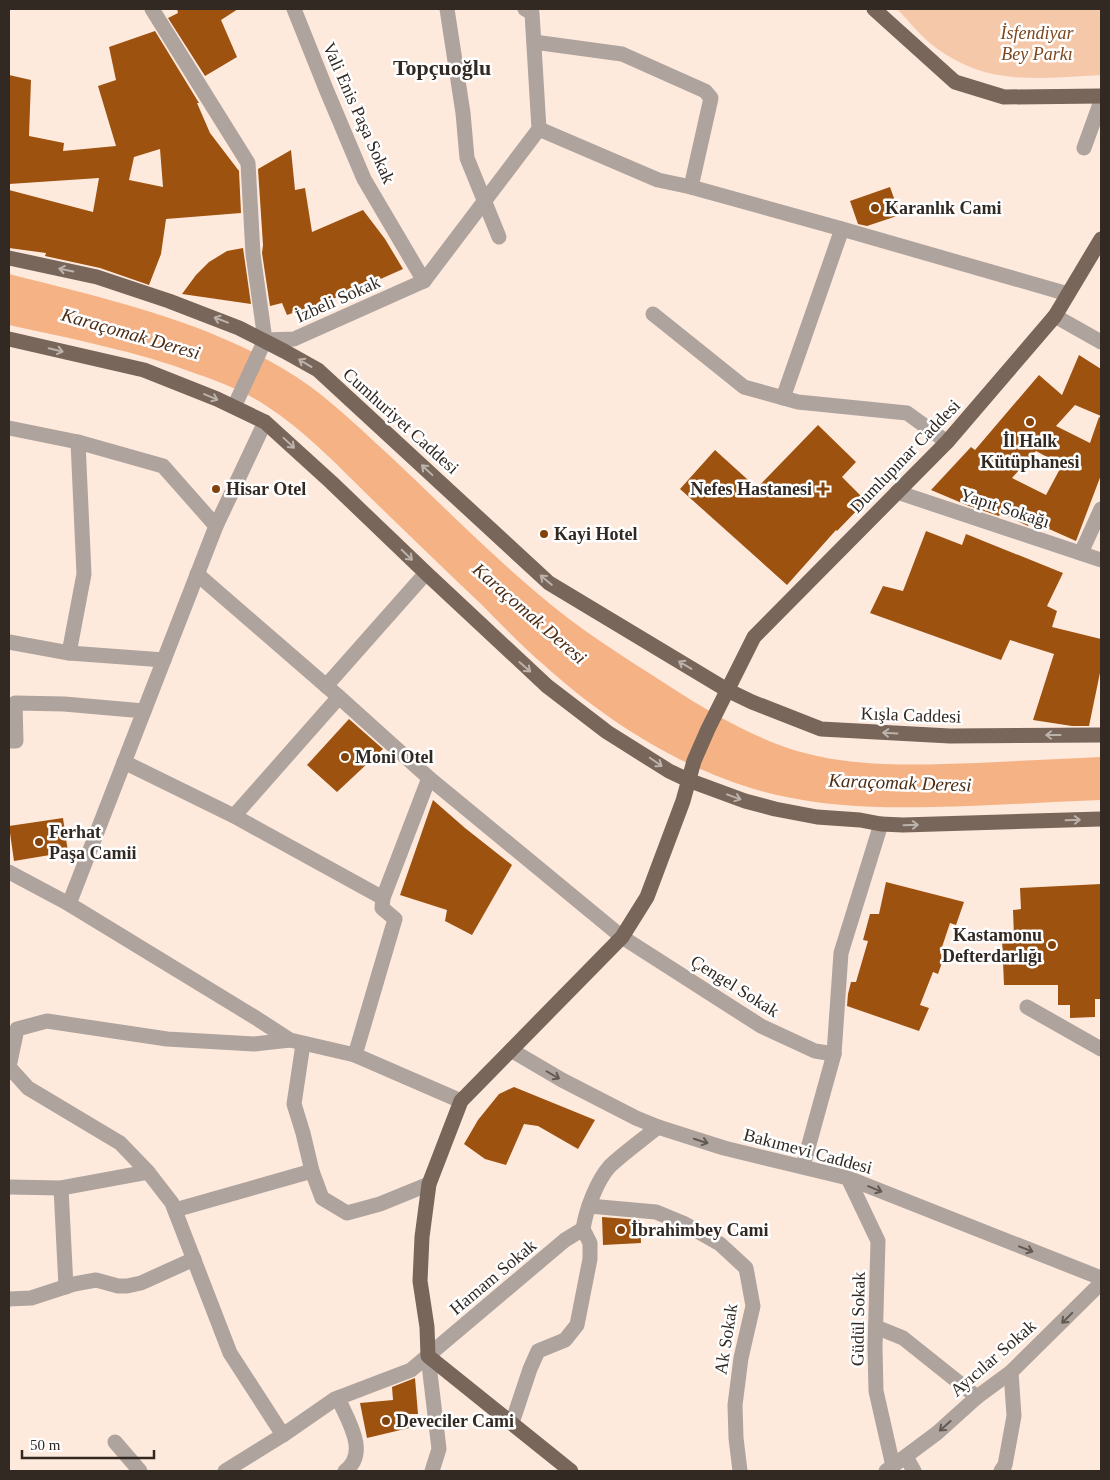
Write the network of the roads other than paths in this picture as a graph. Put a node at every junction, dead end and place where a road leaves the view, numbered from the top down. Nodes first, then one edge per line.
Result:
1 (152, 9) edge
2 (294, 9) edge
3 (447, 9) edge
4 (525, 9) edge
5 (874, 9) edge
6 (534, 42) junction
7 (1101, 96) edge
8 (1101, 101) edge
9 (539, 129) junction
10 (1084, 148) dead end
11 (691, 188) junction
12 (485, 201) junction
13 (842, 229) junction
14 (499, 237) dead end
15 (1101, 239) edge
16 (9, 258) edge
17 (424, 281) junction
18 (1068, 294) junction
19 (653, 314) dead end
20 (1055, 316) junction
21 (9, 339) edge
22 (265, 340) junction
23 (1101, 342) edge
24 (783, 398) junction
25 (234, 407) junction
26 (265, 422) junction
27 (9, 428) edge
28 (78, 442) junction
29 (947, 442) junction
30 (897, 492) junction
31 (1101, 509) edge
32 (216, 526) junction
33 (1082, 553) junction
34 (1101, 560) edge
35 (197, 574) junction
36 (426, 574) junction
37 (9, 642) edge
38 (69, 653) junction
39 (164, 660) junction
40 (326, 686) junction
41 (727, 690) junction
42 (339, 697) junction
43 (144, 711) junction
44 (1101, 735) edge
45 (9, 741) edge
46 (124, 762) junction
47 (428, 778) junction
48 (688, 780) junction
49 (234, 816) junction
50 (1101, 819) edge
51 (881, 824) junction
52 (9, 872) edge
53 (383, 898) junction
54 (68, 904) junction
55 (622, 937) junction
56 (1027, 1007) dead end
57 (297, 1042) junction
58 (1101, 1049) edge
59 (511, 1050) junction
60 (834, 1054) junction
61 (355, 1055) junction
62 (461, 1101) junction
63 (658, 1127) junction
64 (803, 1166) junction
65 (312, 1171) junction
66 (148, 1172) junction
67 (848, 1178) junction
68 (429, 1184) junction
69 (9, 1187) edge
70 (61, 1188) junction
71 (589, 1206) junction
72 (175, 1210) junction
73 (583, 1229) junction
74 (194, 1260) junction
75 (1101, 1278) edge
76 (1101, 1283) edge
77 (66, 1287) junction
78 (9, 1299) edge
79 (876, 1326) junction
80 (428, 1356) junction
81 (1011, 1372) junction
82 (338, 1398) junction
83 (977, 1398) junction
84 (512, 1423) junction
85 (283, 1435) junction
86 (115, 1442) dead end
87 (906, 1456) junction
88 (889, 1468) edge
89 (140, 1471) edge
90 (225, 1471) edge
91 (346, 1471) edge
92 (432, 1471) edge
93 (571, 1471) edge
94 (740, 1471) edge
95 (914, 1471) edge
96 (1001, 1471) edge

1 - 22 street
2 - 17 street, Vali Enis Paşa Sokak
3 - 12 street
4 - 6 street
5 - 7 main road
6 - 9 street
6 - 11 street
8 - 10 street
9 - 11 street
9 - 12 street
11 - 13 street
12 - 14 street
12 - 17 street
13 - 18 street
13 - 24 street
15 - 18 main road, Dumlupınar Caddesi
22 -> 16 main road, Cumhuriyet Caddesi
17 - 22 street, İzbeli Sokak
18 - 20 main road, Dumlupınar Caddesi
19 - 24 street
20 - 23 street
20 - 29 main road, Dumlupınar Caddesi
21 -> 25 main road
22 - 25 street
41 -> 22 main road, Cumhuriyet Caddesi
24 - 29 street
25 - 26 main road
26 - 32 street
26 -> 36 main road
27 - 28 street
28 - 32 street
28 - 38 street
29 - 30 main road, Dumlupınar Caddesi
30 - 33 street, Yapıt Sokağı
30 - 41 main road, Dumlupınar Caddesi
31 - 33 street
32 - 35 street
33 - 34 street, Yapıt Sokağı
35 - 39 street
35 - 40 street, Çengel Sokak
36 - 40 street
36 -> 48 main road
37 - 38 street
38 - 39 street
39 - 43 street
40 - 42 street, Çengel Sokak
44 -> 41 main road, Kışla Caddesi
41 - 48 main road, Dumlupınar Caddesi
42 - 47 street, Çengel Sokak
42 - 49 street
43 - 45 street
43 - 46 street
46 - 49 street
46 - 54 street
47 - 53 street
47 - 55 street, Çengel Sokak
48 -> 51 main road
48 - 55 main road, Dumlupınar Caddesi
49 - 53 street
51 -> 50 main road
51 - 60 street
52 - 54 street
53 - 61 street
54 - 57 street
55 - 59 main road, Dumlupınar Caddesi
55 - 60 street, Çengel Sokak
56 - 58 street
57 - 61 street
57 - 65 street
57 - 66 street
59 - 62 main road, Dumlupınar Caddesi
59 -> 63 street, Bakımevi Caddesi
60 - 64 street
61 - 62 street
62 - 68 main road
63 -> 64 street, Bakımevi Caddesi
63 - 71 street
64 - 67 street, Bakımevi Caddesi
65 - 68 street
65 - 72 street
66 - 70 street
66 - 72 street
67 -> 75 street, Bakımevi Caddesi
67 - 79 street, Güdül Sokak
68 - 80 main road
69 - 70 street
70 - 77 street
71 - 73 street
71 - 94 street, Ak Sokak
72 - 74 street
73 - 80 street, Hamam Sokak
73 - 84 street
74 - 77 street
74 - 85 street
76 -> 81 street, Ayıcılar Sokak
77 - 78 street
79 - 83 street
79 - 88 street, Güdül Sokak
80 - 82 street, Hamam Sokak
80 - 84 main road
80 - 92 street
81 - 83 street, Ayıcılar Sokak
81 - 96 street
82 - 85 street, Hamam Sokak
82 - 91 street
83 -> 87 street, Ayıcılar Sokak
84 - 93 main road
85 - 90 street, Hamam Sokak
86 - 89 street
87 - 88 street, Ayıcılar Sokak
87 - 95 street

